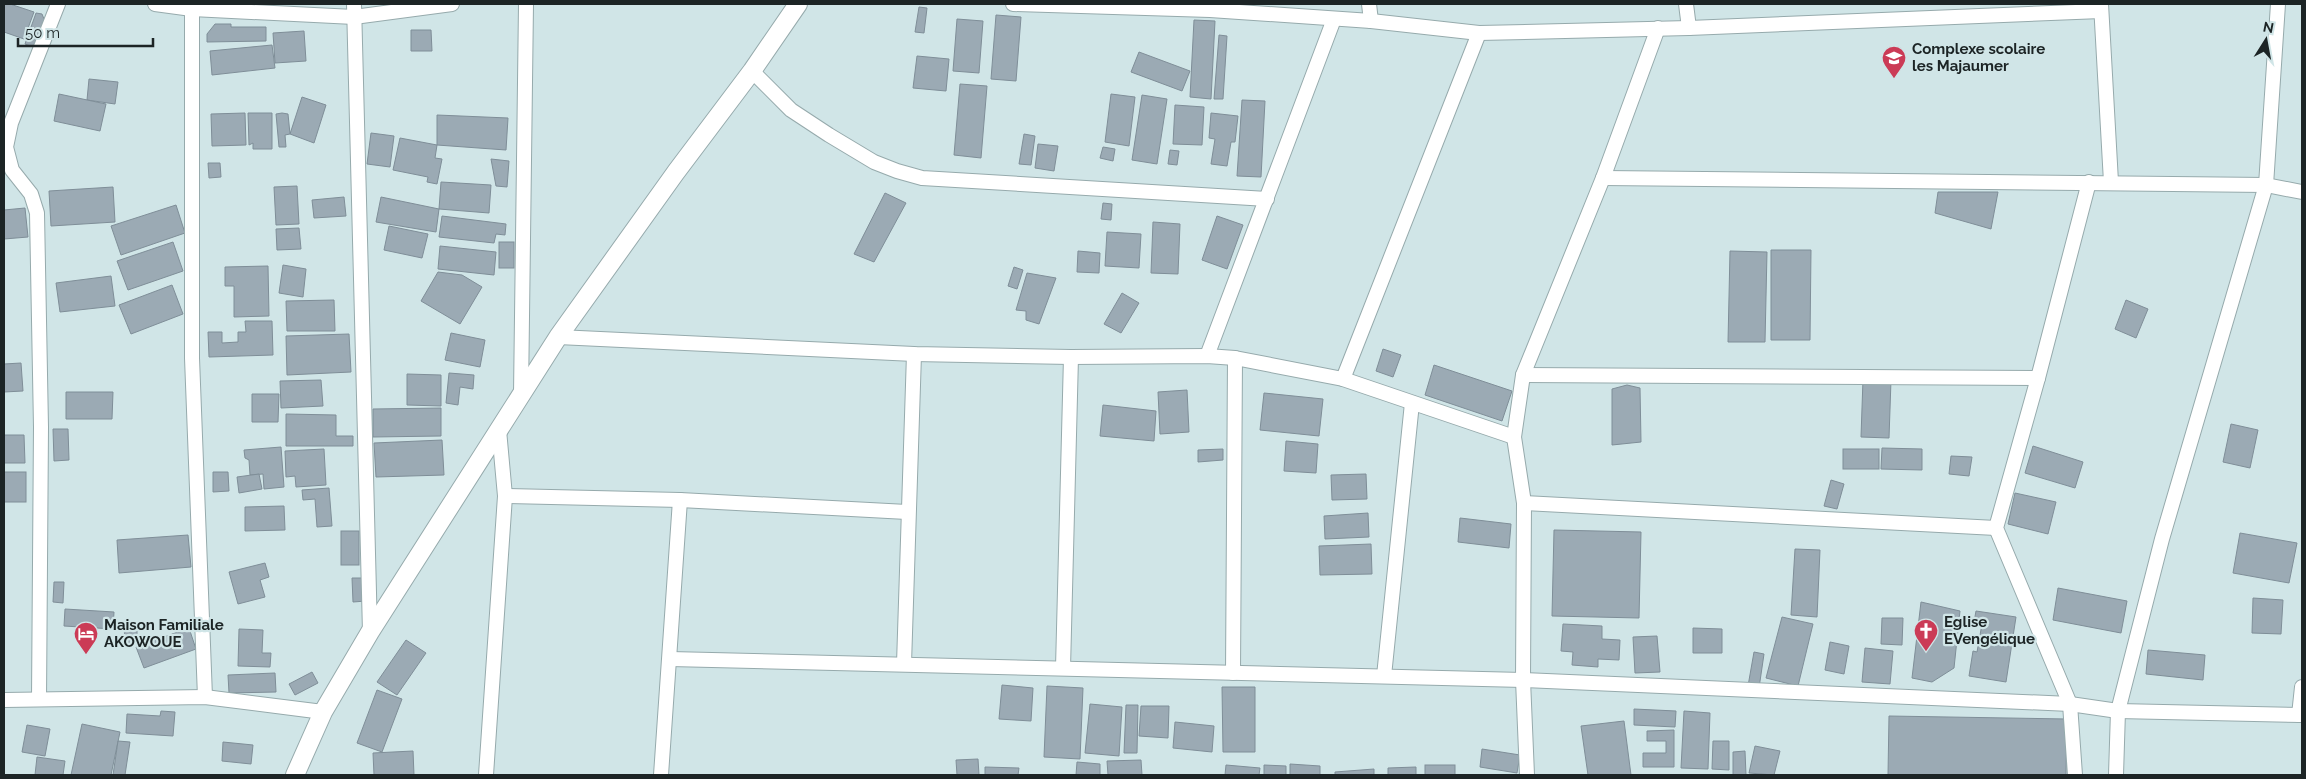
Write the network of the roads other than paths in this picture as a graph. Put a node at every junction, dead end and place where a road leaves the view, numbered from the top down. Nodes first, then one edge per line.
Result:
1 (58, 4) edge
2 (155, 4) edge
3 (452, 4) edge
4 (526, 4) edge
5 (798, 4) edge
6 (1013, 4) edge
7 (1369, 4) edge
8 (1686, 4) edge
9 (2278, 4) edge
10 (1052, 5) edge
11 (1210, 7) edge
12 (192, 8) junction
13 (2101, 8) edge
14 (354, 10) edge
15 (1334, 19) junction
16 (1371, 21) junction
17 (1658, 28) junction
18 (1689, 28) junction
19 (1480, 33) junction
20 (752, 71) junction
21 (5, 146) edge
22 (1603, 178) junction
23 (2089, 182) junction
24 (2111, 182) junction
25 (2266, 185) junction
26 (2302, 192) edge
27 (1267, 199) junction
28 (558, 337) junction
29 (914, 354) junction
30 (1207, 356) junction
31 (1071, 357) junction
32 (1235, 358) junction
33 (1523, 375) junction
34 (2038, 378) junction
35 (1343, 379) junction
36 (522, 395) junction
37 (1412, 403) junction
38 (500, 430) junction
39 (1514, 436) junction
40 (504, 496) junction
41 (680, 500) junction
42 (1524, 502) junction
43 (908, 512) junction
44 (1996, 528) junction
45 (370, 632) junction
46 (670, 659) junction
47 (904, 664) junction
48 (1063, 668) junction
49 (1233, 673) junction
50 (1384, 676) junction
51 (1523, 680) junction
52 (2302, 687) edge
53 (205, 697) junction
54 (38, 699) junction
55 (4, 700) edge
56 (2070, 704) junction
57 (2118, 711) junction
58 (323, 712) junction
59 (2301, 715) edge
60 (295, 775) edge
61 (486, 775) edge
62 (661, 775) edge
63 (1527, 775) edge
64 (2075, 775) edge
65 (2116, 775) edge

1 - 21 street
2 - 12 street
3 - 14 street
4 - 36 street
5 - 20 street
6 - 10 street
7 - 16 street
8 - 18 street
9 - 25 street
10 - 11 street
11 - 15 street
12 - 14 street
12 - 53 street
13 - 18 street
13 - 24 street
14 - 45 street
15 - 16 street
15 - 27 street
16 - 19 street
17 - 18 street
17 - 19 street
17 - 22 street
19 - 35 street
20 - 27 street
20 - 28 street
21 - 54 street
22 - 23 street
22 - 33 street
23 - 24 street
23 - 34 street
24 - 25 street
25 - 26 street
25 - 57 street
27 - 30 street
28 - 29 street
28 - 36 street
29 - 31 street
29 - 43 street
30 - 31 street
30 - 32 street
31 - 48 street
32 - 35 street
32 - 49 street
33 - 34 street
33 - 39 street
34 - 44 street
35 - 37 street
36 - 38 street
37 - 39 street
37 - 50 street
38 - 40 street
38 - 45 street
39 - 42 street
40 - 41 street
40 - 61 street
41 - 43 street
41 - 46 street
42 - 44 street
42 - 51 street
43 - 47 street
44 - 56 street
45 - 58 street
46 - 47 street
46 - 62 street
47 - 48 street
48 - 49 street
49 - 50 street
50 - 51 street
51 - 56 street
51 - 63 street
52 - 59 street
53 - 54 street
53 - 58 street
54 - 55 street
56 - 57 street
56 - 64 street
57 - 59 street
57 - 65 street
58 - 60 street

